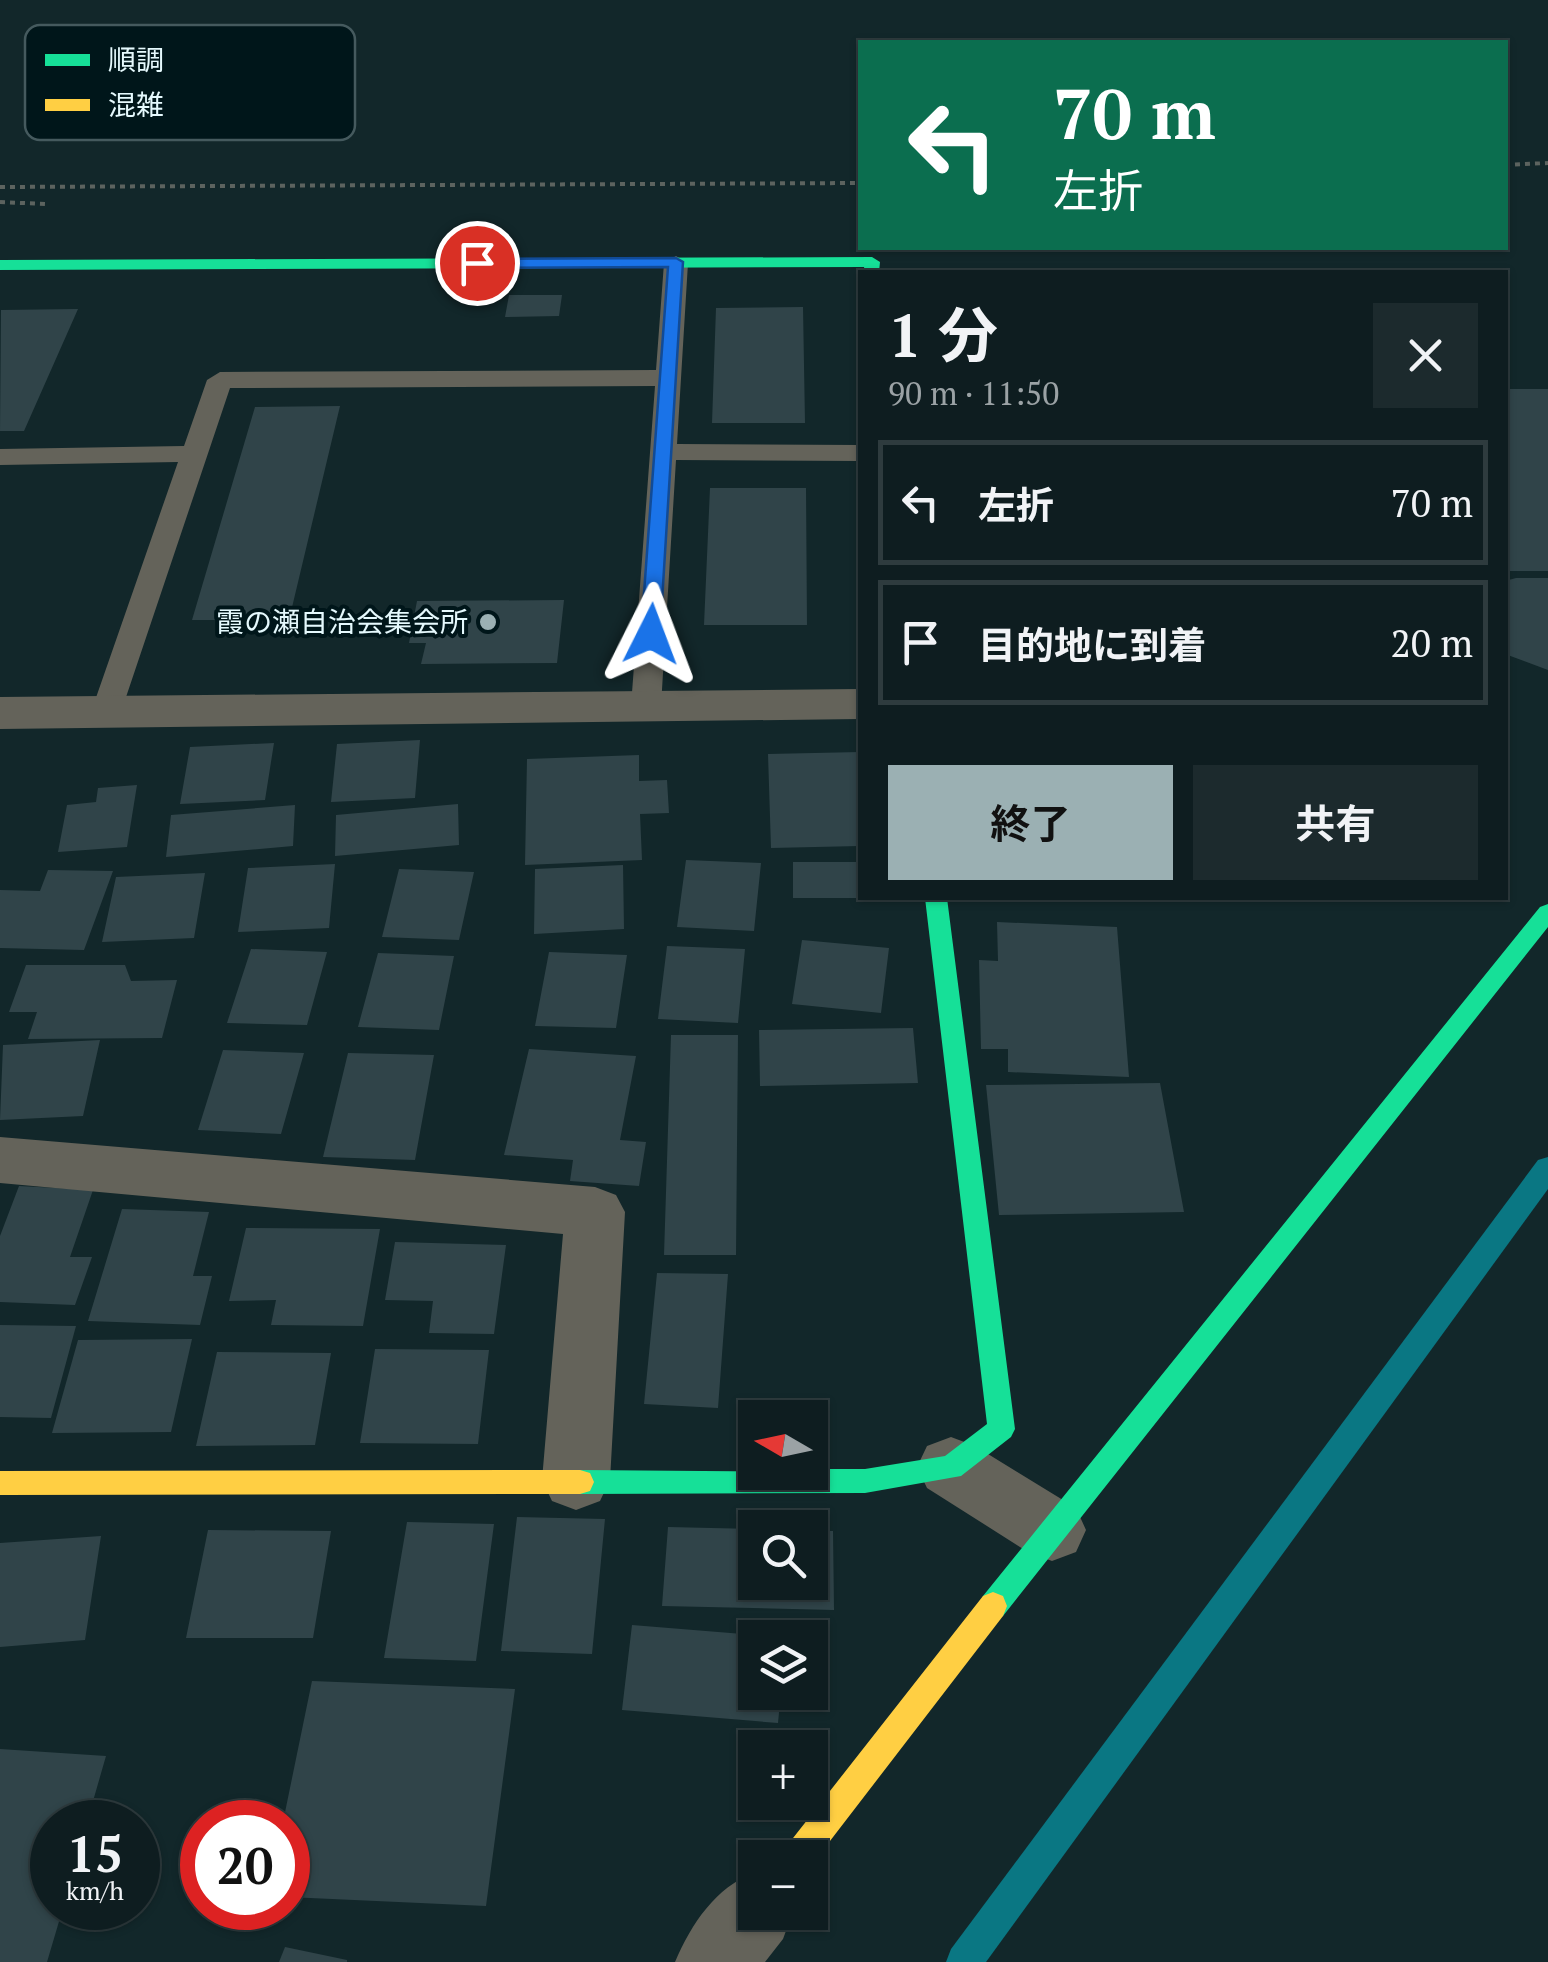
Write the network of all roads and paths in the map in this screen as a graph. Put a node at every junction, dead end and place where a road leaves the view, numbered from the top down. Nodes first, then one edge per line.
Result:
1 (1548, 163) edge
2 (1508, 165) edge
3 (858, 183) edge
4 (0, 187) edge
5 (676, 262) junction
6 (0, 265) edge
7 (872, 270) edge
8 (666, 378) junction
9 (662, 452) junction
10 (858, 453) edge
11 (194, 454) junction
12 (0, 457) edge
13 (858, 704) edge
14 (646, 706) junction
15 (106, 712) junction
16 (0, 713) edge
17 (936, 900) edge
18 (1548, 912) edge
19 (0, 1160) edge
20 (951, 1467) junction
21 (576, 1480) junction
22 (0, 1483) edge
23 (1052, 1530) junction
24 (811, 1840) edge
25 (740, 1930) edge
26 (716, 1962) edge

1 - 2 path
3 - 4 path
5 - 6 street
5 - 7 street
5 - 8 lane
8 - 9 lane
8 - 11 lane
9 - 10 lane
9 - 14 lane
11 - 12 lane
11 - 15 lane
13 - 14 street
14 - 15 street
15 - 16 street
17 - 20 street
18 - 23 street
19 - 21 street
20 - 21 street
20 - 23 street
21 - 22 street
23 - 24 street
25 - 26 street

